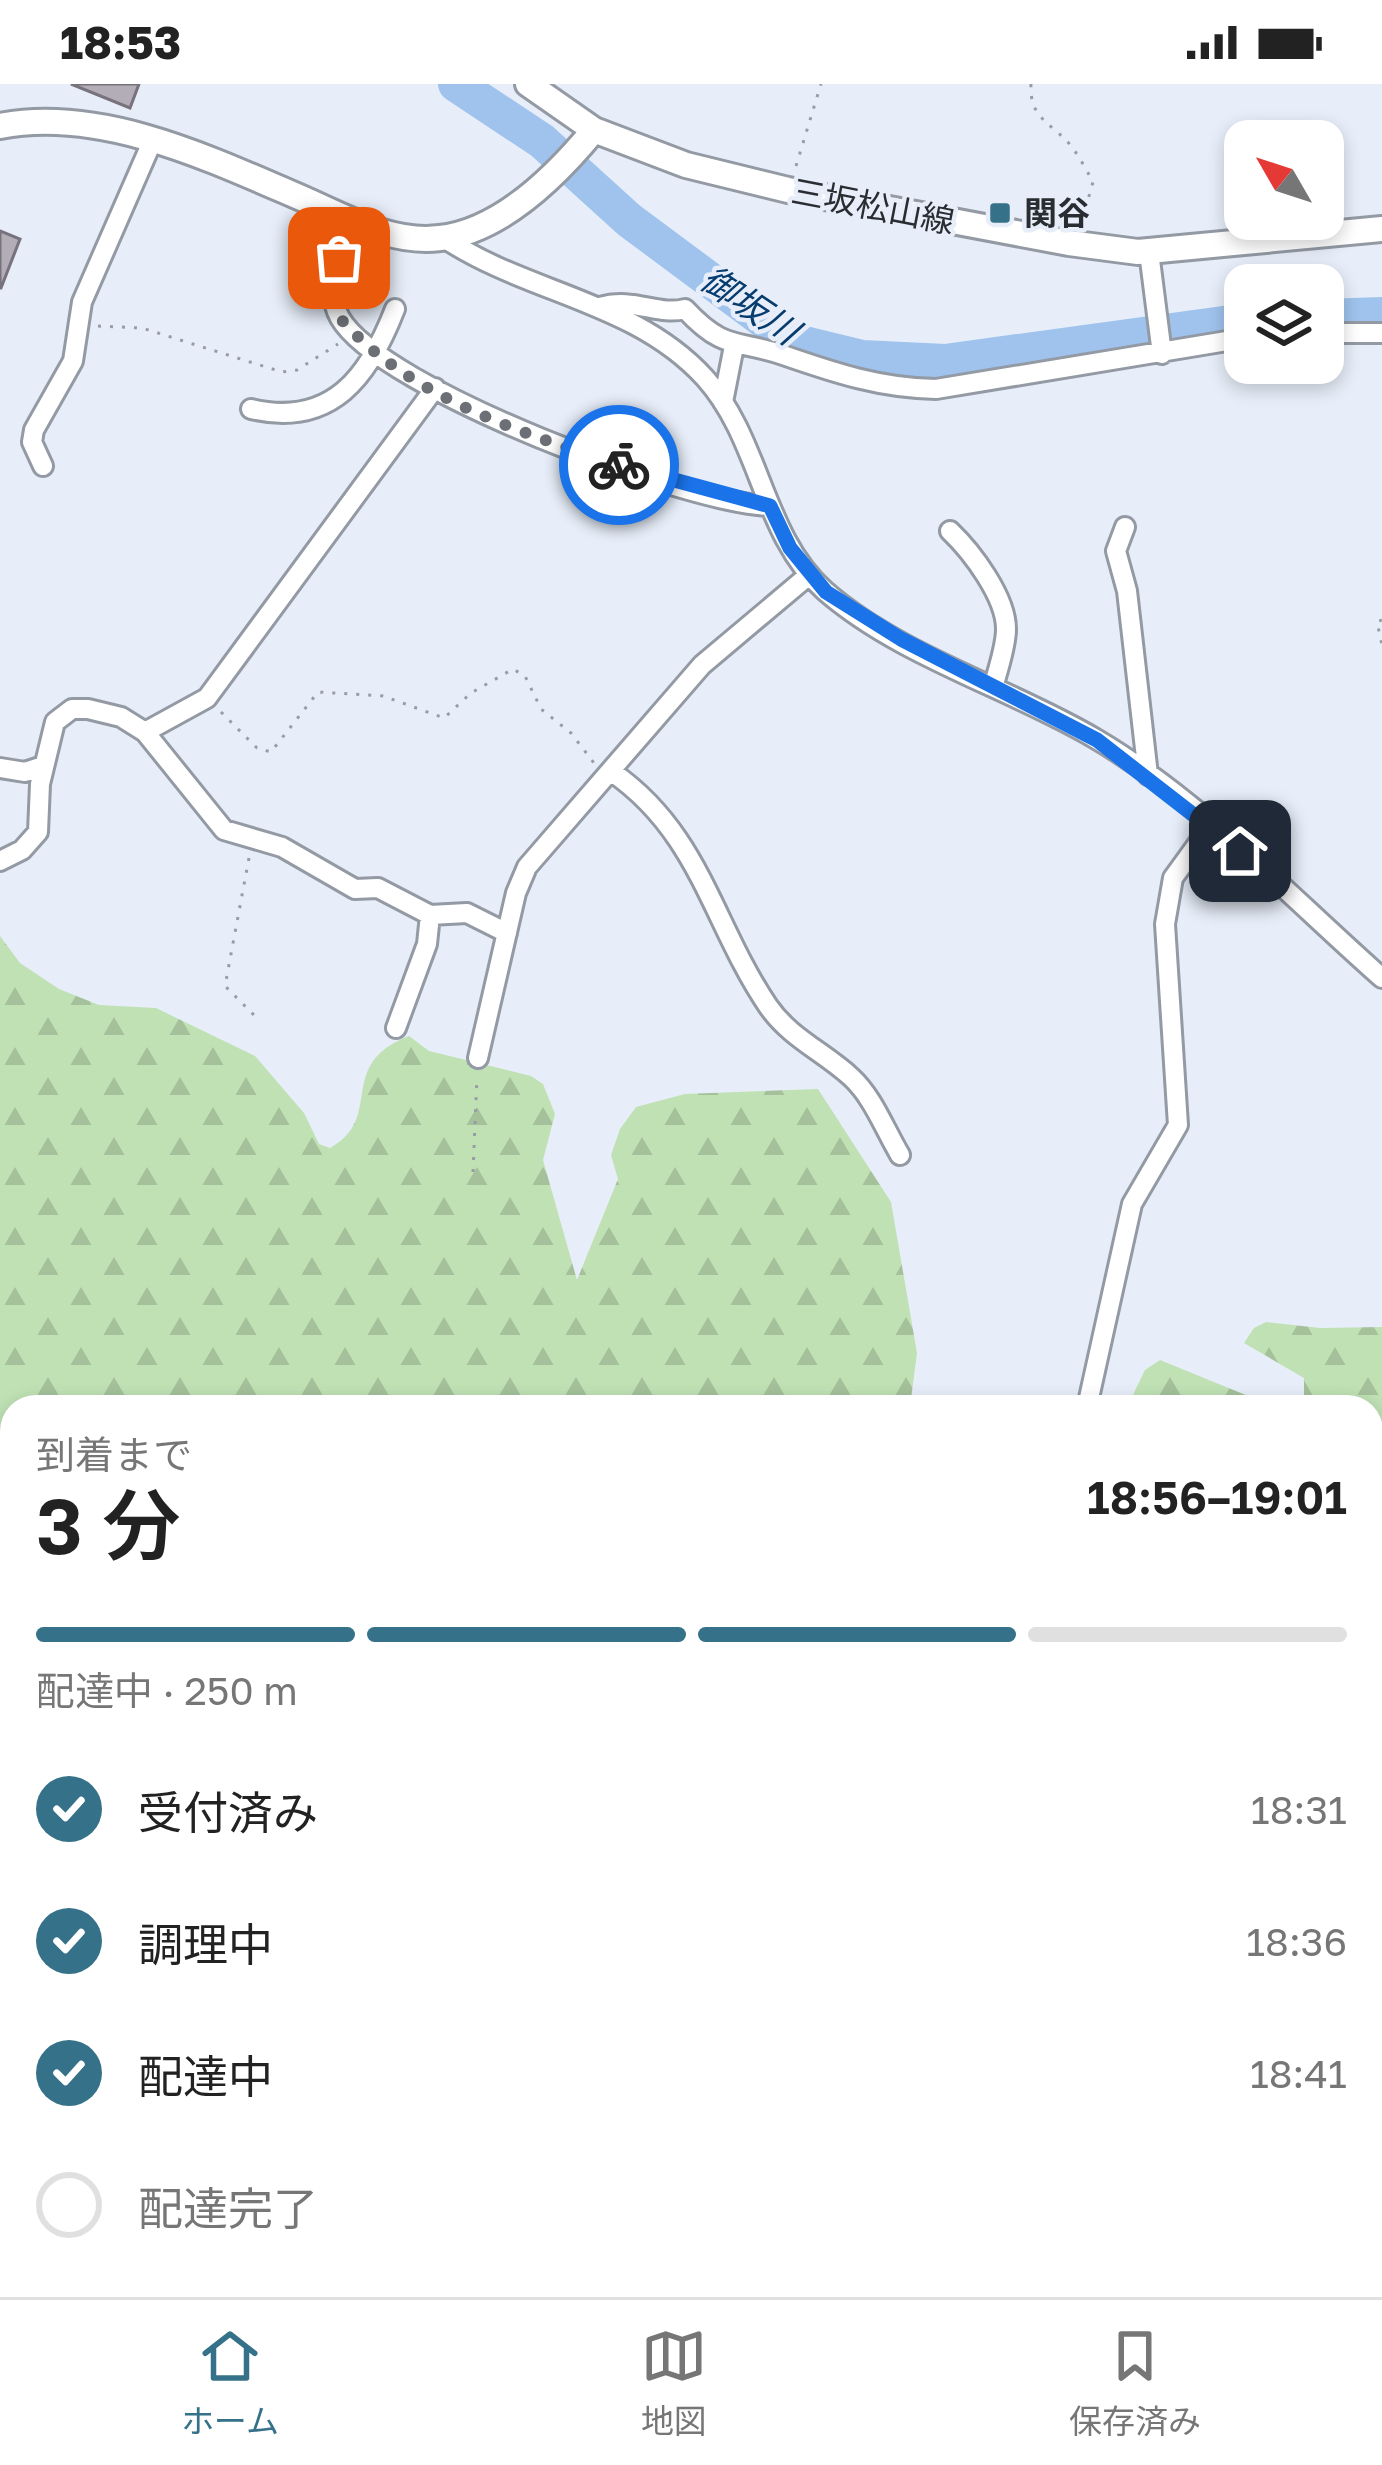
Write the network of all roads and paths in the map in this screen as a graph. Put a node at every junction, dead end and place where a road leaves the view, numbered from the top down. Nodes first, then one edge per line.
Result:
1 (528, 84) edge
2 (821, 84) edge
3 (1031, 84) edge
4 (0, 126) edge
5 (591, 134) junction
6 (152, 142) junction
7 (788, 190) junction
8 (356, 222) junction
9 (1382, 230) edge
10 (444, 238) junction
11 (1069, 243) junction
12 (1149, 252) junction
13 (600, 307) junction
14 (395, 309) dead end
15 (79, 323) junction
16 (353, 333) junction
17 (1344, 333) edge
18 (1382, 333) edge
19 (1224, 342) edge
20 (734, 346) junction
21 (1162, 352) junction
22 (377, 356) junction
23 (435, 388) junction
24 (724, 402) junction
25 (250, 409) dead end
26 (43, 466) dead end
27 (770, 506) junction
28 (1125, 527) dead end
29 (950, 531) dead end
30 (809, 575) junction
31 (1382, 620) edge
32 (1382, 645) edge
33 (994, 685) junction
34 (207, 698) junction
35 (146, 732) junction
36 (43, 766) junction
37 (0, 767) edge
38 (612, 772) junction
39 (1148, 775) junction
40 (1210, 826) junction
41 (252, 839) junction
42 (0, 861) edge
43 (430, 915) junction
44 (507, 933) junction
45 (1382, 978) edge
46 (257, 1018) dead end
47 (396, 1028) dead end
48 (478, 1058) joint
49 (900, 1155) dead end
50 (473, 1172) dead end
51 (1090, 1395) edge

1 - 5 main road, 三坂松山線
2 - 7 path
3 - 11 path
4 - 6 main road
5 - 7 main road, 三坂松山線
5 - 10 main road
6 - 8 main road
6 - 15 street
7 - 11 main road, 三坂松山線
8 - 10 main road
8 - 16 street
9 - 12 main road, 三坂松山線
10 - 13 street
11 - 12 main road, 三坂松山線
12 - 21 street
13 - 20 street
13 - 24 street
14 - 22 street
15 - 16 path
15 - 26 street
16 - 22 street
17 - 18 street
19 - 21 street
20 - 21 street
20 - 24 street
22 - 23 street
22 - 25 street
23 - 27 street
23 - 34 street
24 - 27 street
27 - 30 street
28 - 39 street
29 - 33 street
30 - 33 street
30 - 38 street
31 - 32 path
33 - 39 street
34 - 35 street
34 - 38 path
35 - 36 street
35 - 41 street
36 - 37 street
36 - 42 street
38 - 44 street
38 - 49 street
39 - 40 street
40 - 45 street
40 - 51 street
41 - 43 street
41 - 46 path
43 - 44 street
43 - 47 street
44 - 48 street
48 - 50 path

